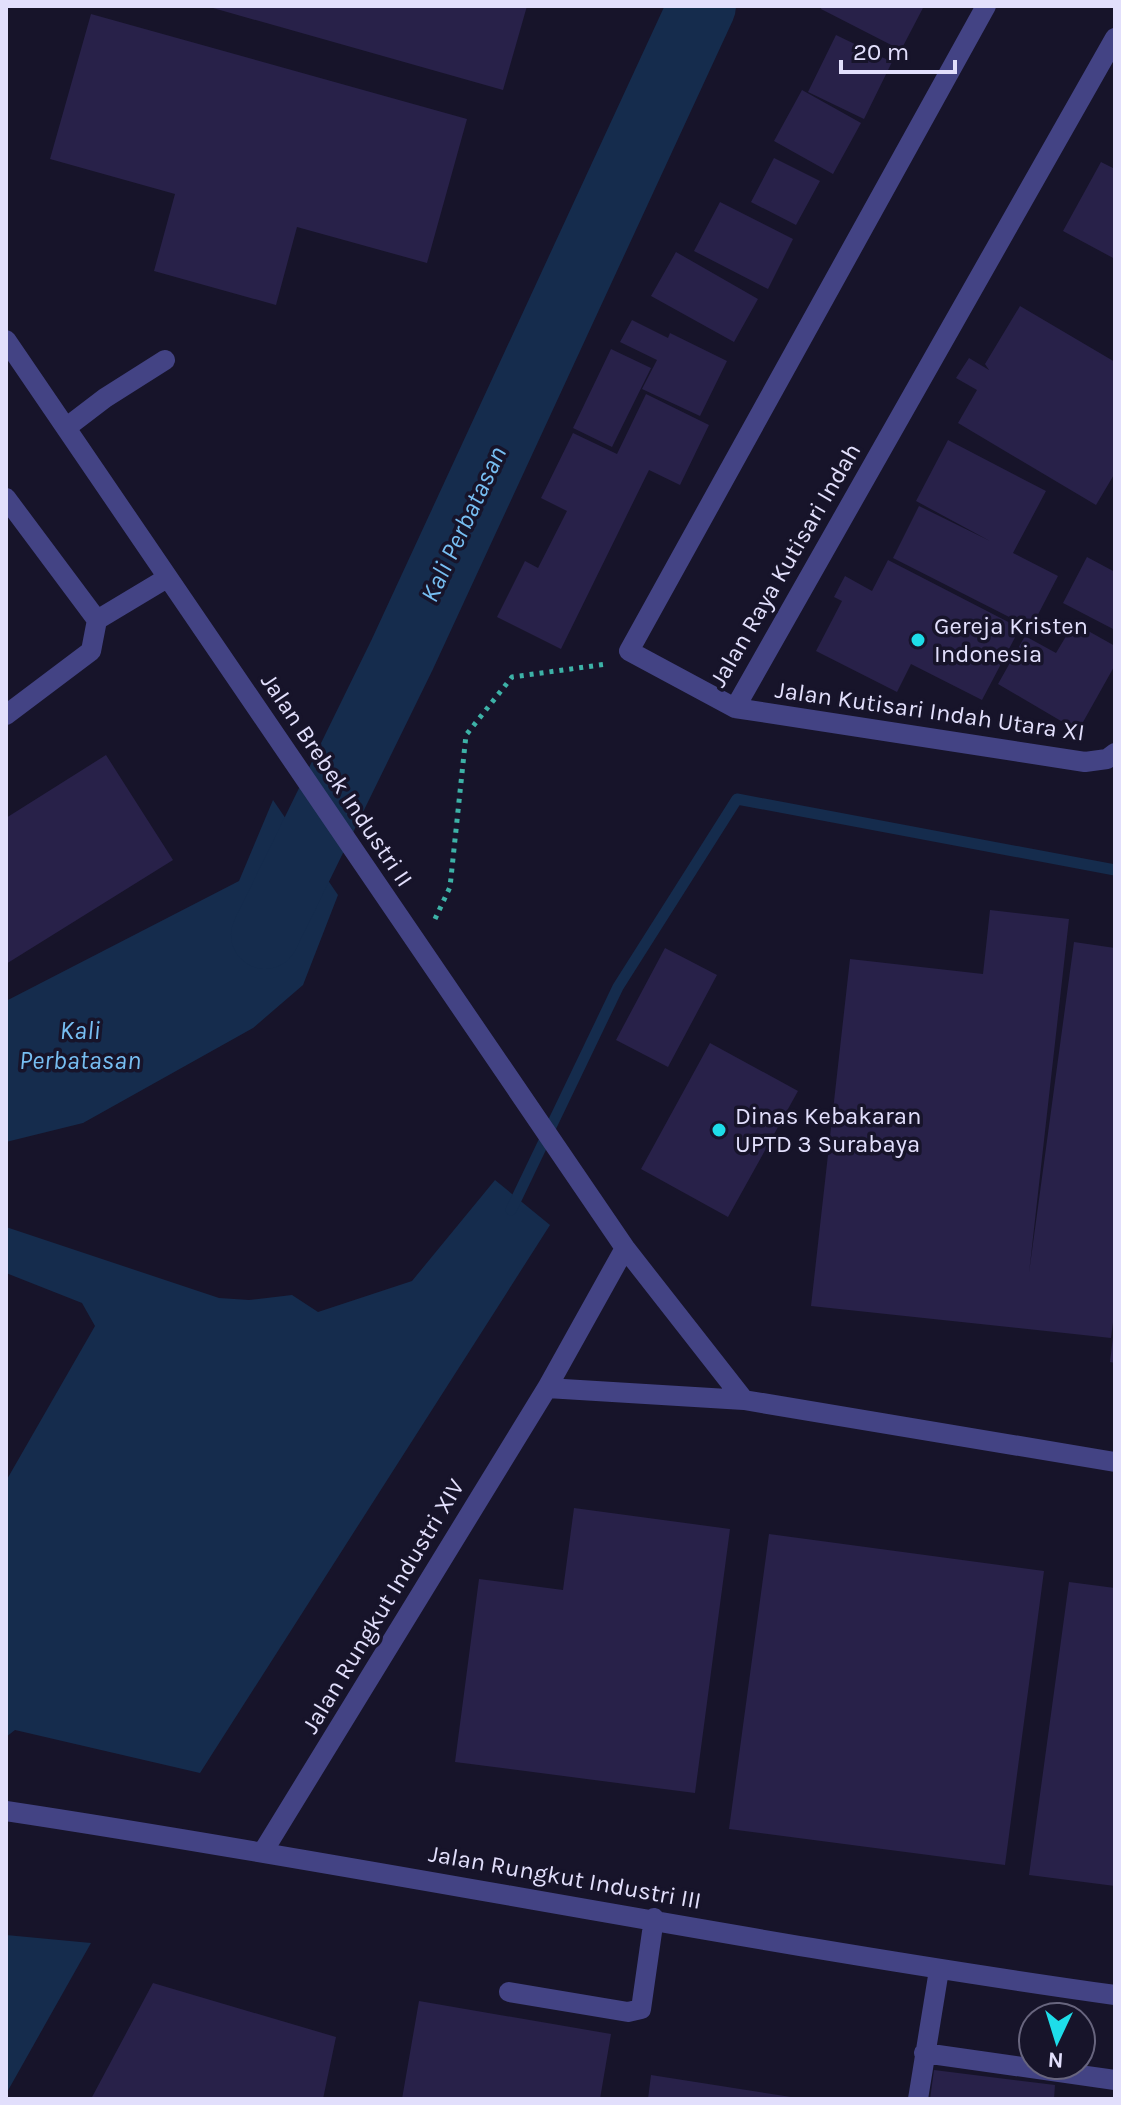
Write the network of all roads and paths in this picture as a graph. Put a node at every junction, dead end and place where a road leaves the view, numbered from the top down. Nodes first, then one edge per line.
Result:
1 (986, 6) edge
2 (1115, 38) edge
3 (6, 340) edge
4 (165, 360) dead end
5 (67, 427) junction
6 (6, 498) edge
7 (167, 578) junction
8 (97, 620) junction
9 (629, 651) junction
10 (735, 708) junction
11 (6, 715) edge
12 (1115, 753) edge
13 (421, 949) junction
14 (625, 1248) junction
15 (547, 1388) junction
16 (744, 1400) junction
17 (1115, 1462) edge
18 (6, 1811) edge
19 (264, 1850) junction
20 (654, 1918) junction
21 (939, 1970) junction
22 (509, 1992) dead end
23 (1115, 1995) edge
24 (924, 2053) junction
25 (1115, 2080) edge
26 (918, 2099) edge

1 - 9 street
2 - 10 street, Jalan Raya Kutisari Indah
3 - 5 street, Jalan Brebek Industri II
4 - 5 street
5 - 7 street, Jalan Brebek Industri II
6 - 8 street
7 - 8 street
7 - 13 street, Jalan Brebek Industri II
8 - 11 street
9 - 10 street, Jalan Raya Kutisari Indah
9 - 13 path
10 - 12 street, Jalan Kutisari Indah Utara XI
13 - 14 street, Jalan Brebek Industri II
14 - 15 street, Jalan Rungkut Industri XIV
14 - 16 street
15 - 16 street
15 - 19 street, Jalan Rungkut Industri XIV
16 - 17 street
18 - 19 street, Jalan Rungkut Industri III
19 - 20 street, Jalan Rungkut Industri III
20 - 21 street, Jalan Rungkut Industri III
20 - 22 street
21 - 23 street, Jalan Rungkut Industri III
21 - 24 street
24 - 25 street
24 - 26 street

